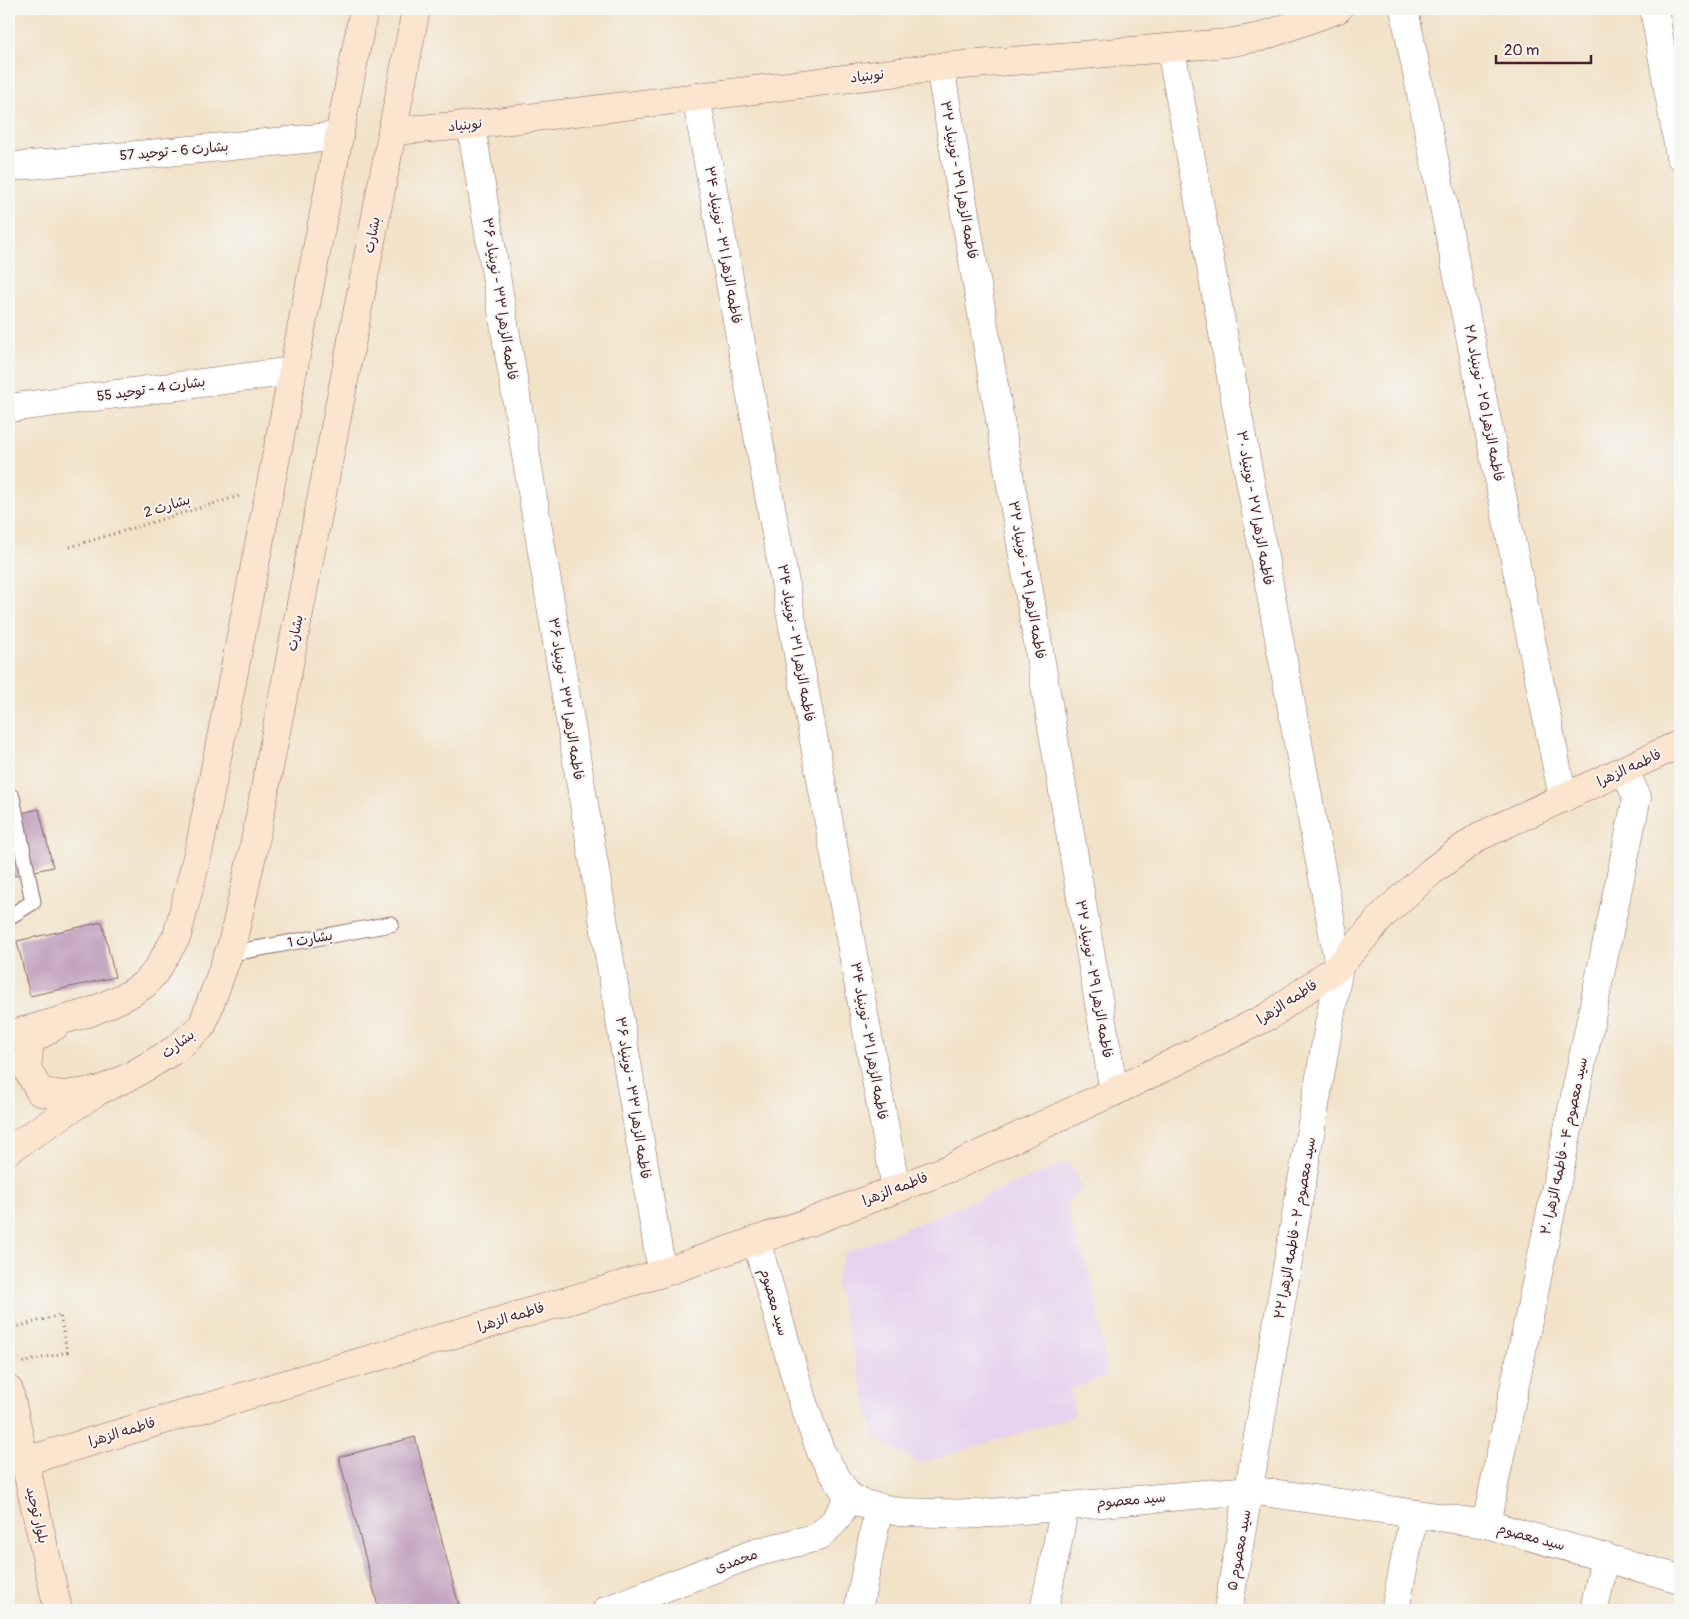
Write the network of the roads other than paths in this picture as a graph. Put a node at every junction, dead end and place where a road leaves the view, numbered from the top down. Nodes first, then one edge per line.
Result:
1 (364, 9) edge
2 (416, 9) edge
3 (1338, 9) edge
4 (1404, 9) edge
5 (1654, 9) edge
6 (1297, 17) edge
7 (1171, 49) junction
8 (940, 67) junction
9 (696, 97) junction
10 (470, 125) junction
11 (392, 131) junction
12 (339, 136) junction
13 (1680, 156) edge
14 (9, 167) edge
15 (293, 371) junction
16 (9, 408) edge
17 (1680, 744) edge
18 (1624, 770) junction
19 (9, 796) edge
20 (1563, 798) junction
21 (9, 918) edge
22 (392, 924) dead end
23 (228, 954) junction
24 (1339, 966) junction
25 (63, 1021) junction
26 (9, 1035) edge
27 (98, 1091) junction
28 (1114, 1092) junction
29 (9, 1150) edge
30 (896, 1189) junction
31 (756, 1240) junction
32 (662, 1272) junction
33 (9, 1390) edge
34 (25, 1461) junction
35 (1250, 1490) junction
36 (850, 1498) junction
37 (1065, 1506) junction
38 (879, 1507) junction
39 (1414, 1514) junction
40 (1486, 1524) junction
41 (1605, 1557) junction
42 (1680, 1579) edge
43 (58, 1610) edge
44 (607, 1610) edge
45 (858, 1610) edge
46 (1044, 1610) edge
47 (1228, 1610) edge
48 (1395, 1610) edge
49 (1594, 1610) edge

1 - 12 street
2 - 11 street, بشارت
3 - 6 street, نوبنیاد
4 - 20 street, فاطمه الزهرا ۲۵ - نوبنیاد ۲۸
5 - 13 street
6 - 7 street, نوبنیاد
7 - 8 street, نوبنیاد
7 - 24 street, فاطمه الزهرا ۲۷ - نوبنیاد ۳۰
8 - 9 street, نوبنیاد
8 - 28 street, فاطمه الزهرا ۲۹ - نوبنیاد ۳۲
9 - 10 street, نوبنیاد
9 - 30 street, فاطمه الزهرا ۳۱ - نوبنیاد ۳۴
10 - 11 street, نوبنیاد
10 - 32 street, فاطمه الزهرا ۳۳ - نوبنیاد ۳۶
11 - 23 street, بشارت
12 - 14 street, بشارت 6 - توحید 57
12 - 15 street
15 - 16 street, بشارت 4 - توحید 55
15 - 25 street
17 - 18 street, فاطمه الزهرا
18 - 20 street, فاطمه الزهرا
18 - 40 street, سید معصوم ۴ - فاطمه الزهرا ۲۰
19 - 21 lane
20 - 24 street, فاطمه الزهرا
22 - 23 lane, بشارت 1
23 - 27 street, بشارت
24 - 28 street, فاطمه الزهرا
24 - 35 street, سید معصوم ۲ - فاطمه الزهرا ۲۲
25 - 26 street
25 - 27 street
27 - 29 street, بشارت
28 - 30 street, فاطمه الزهرا
30 - 31 street, فاطمه الزهرا
31 - 32 street, فاطمه الزهرا
31 - 36 street, سید معصوم
32 - 34 street, فاطمه الزهرا
33 - 34 street, بلوار توحید
34 - 43 street, بلوار توحید
35 - 37 street, سید معصوم
35 - 39 street, سید معصوم
35 - 47 street, سید معصوم ۵
36 - 38 street, سید معصوم
36 - 44 street, محمدی
37 - 38 street, سید معصوم
37 - 46 street
38 - 45 street
39 - 40 street, سید معصوم
39 - 48 street
40 - 41 street, سید معصوم
41 - 42 street, سید معصوم
41 - 49 street

